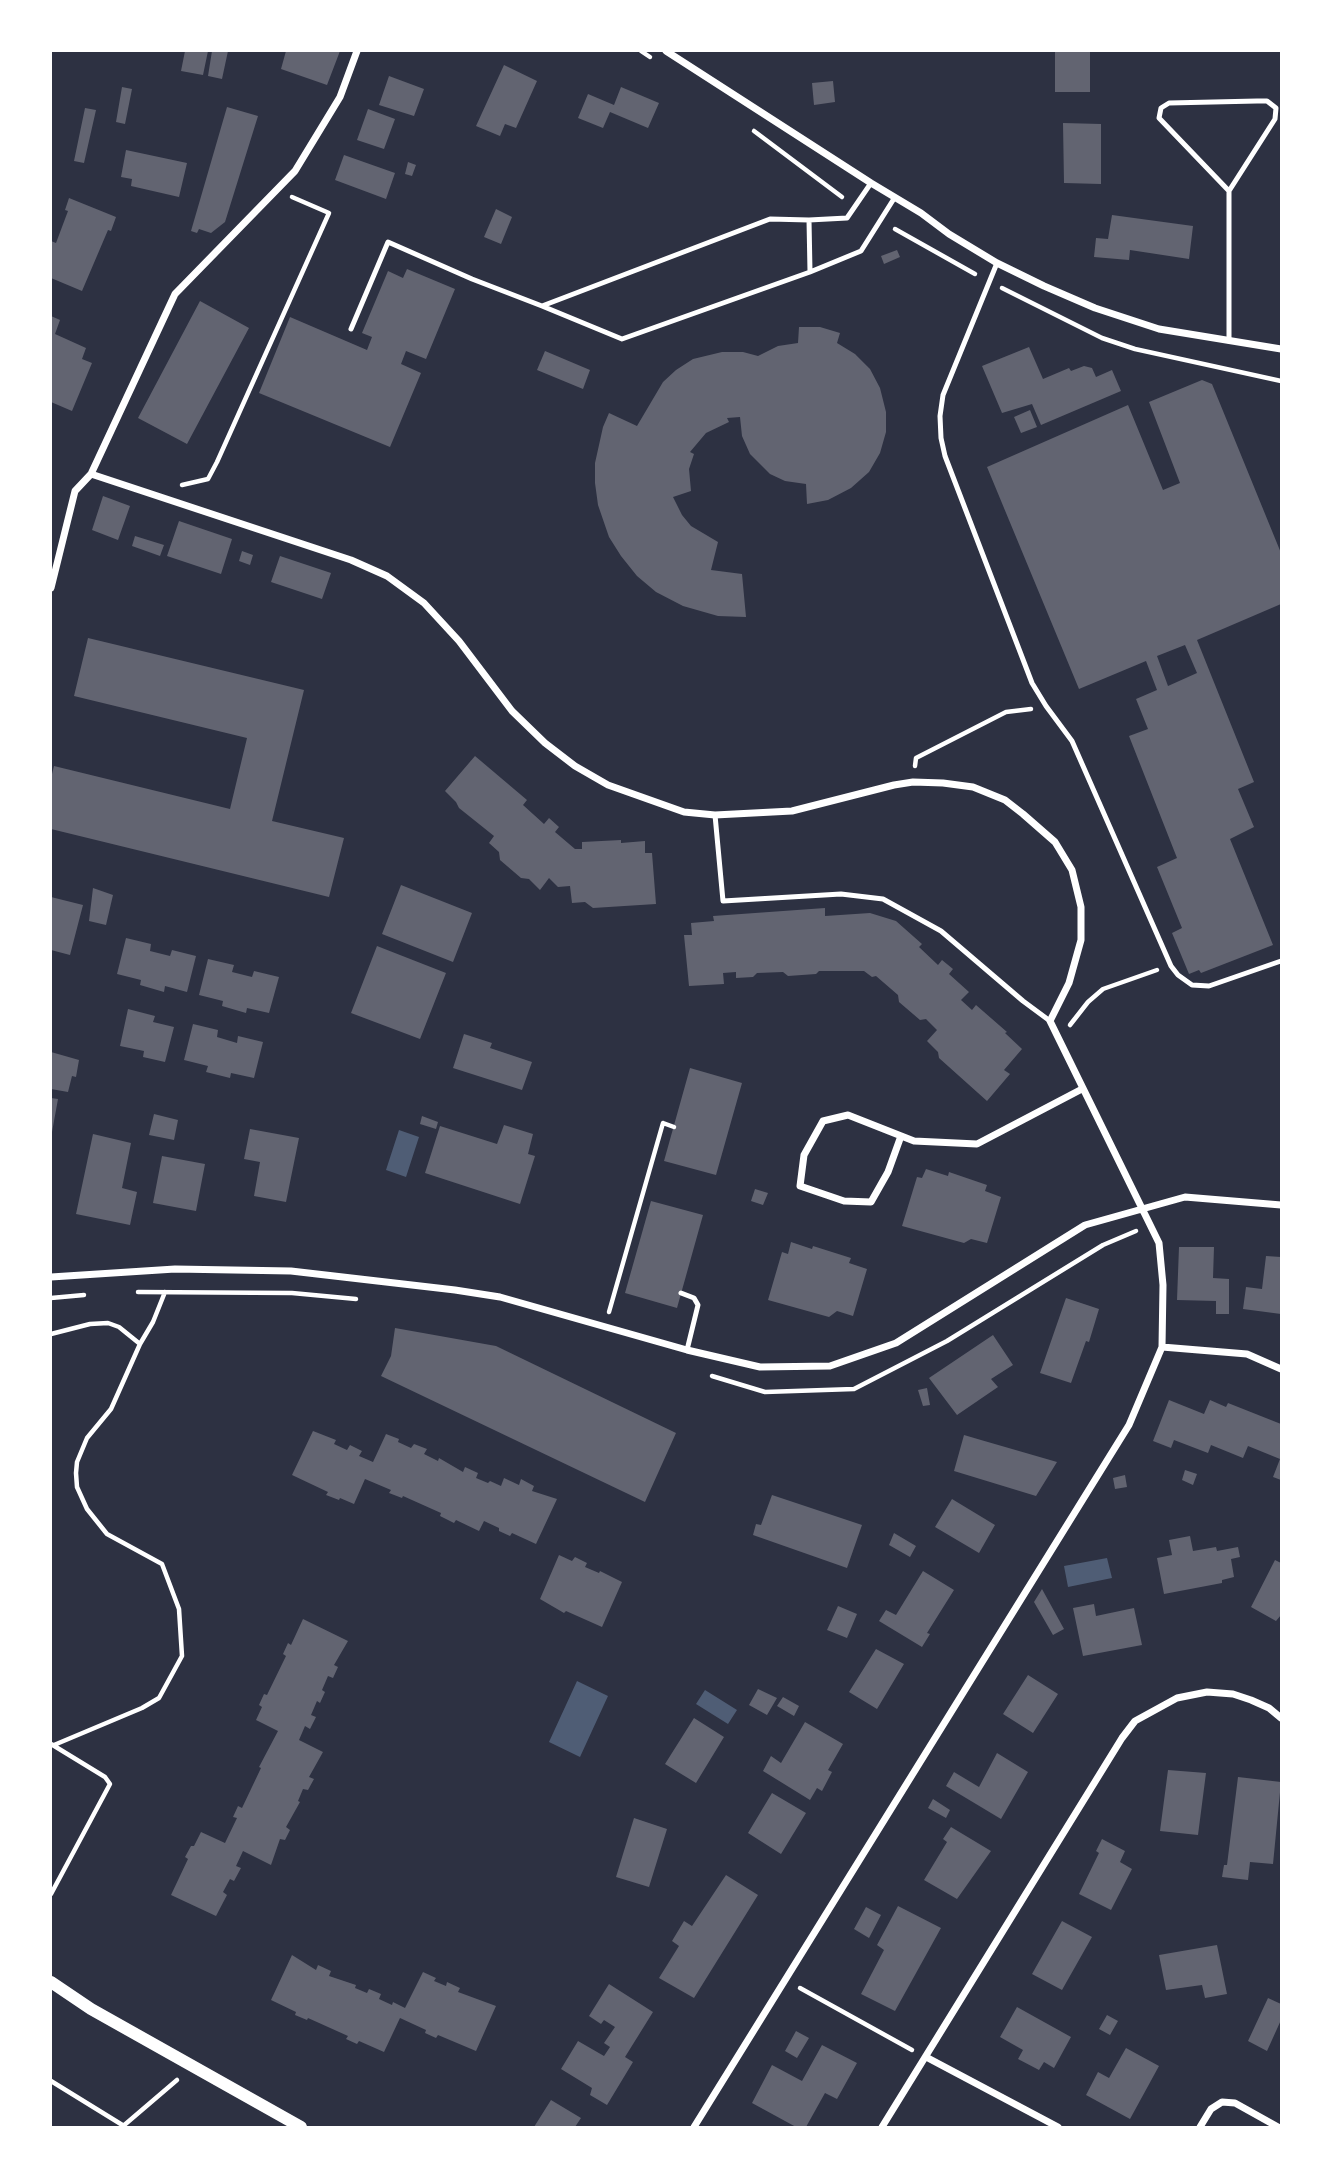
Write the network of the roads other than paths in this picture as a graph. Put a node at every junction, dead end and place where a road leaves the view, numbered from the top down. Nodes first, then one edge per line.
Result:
1 (357, 51) edge
2 (666, 51) edge
3 (871, 183) junction
4 (1229, 191) junction
5 (895, 197) junction
6 (808, 220) junction
7 (997, 263) junction
8 (810, 272) junction
9 (542, 306) junction
10 (351, 330) dead end
11 (1229, 341) junction
12 (1281, 349) edge
13 (91, 474) junction
14 (51, 588) edge
15 (715, 815) junction
16 (1281, 961) edge
17 (1050, 1020) junction
18 (1082, 1089) junction
19 (901, 1136) junction
20 (1281, 1205) edge
21 (1142, 1211) junction
22 (51, 1277) edge
23 (681, 1293) dead end
24 (1162, 1347) junction
25 (687, 1350) junction
26 (1281, 1369) edge
27 (1281, 1718) edge
28 (51, 1982) edge
29 (926, 2057) junction
30 (301, 2127) edge
31 (694, 2127) edge
32 (882, 2127) edge
33 (1058, 2127) edge
34 (1200, 2127) edge
35 (1278, 2127) edge

1 - 13 street
2 - 3 street
3 - 5 street
3 - 6 lane
4 - 4 lane
4 - 11 lane
5 - 7 street
5 - 8 lane
6 - 8 lane
6 - 9 lane
7 - 11 street
7 - 16 lane
8 - 9 lane
9 - 10 lane
11 - 12 street
13 - 14 street
13 - 15 street
15 - 17 lane
15 - 17 street
17 - 18 street
18 - 19 street
18 - 21 street
19 - 19 street
20 - 21 street
21 - 24 street
21 - 25 street
22 - 25 street
23 - 25 lane
24 - 26 street
24 - 31 street
27 - 29 street
28 - 30 street
29 - 32 street
29 - 33 street
34 - 35 street

